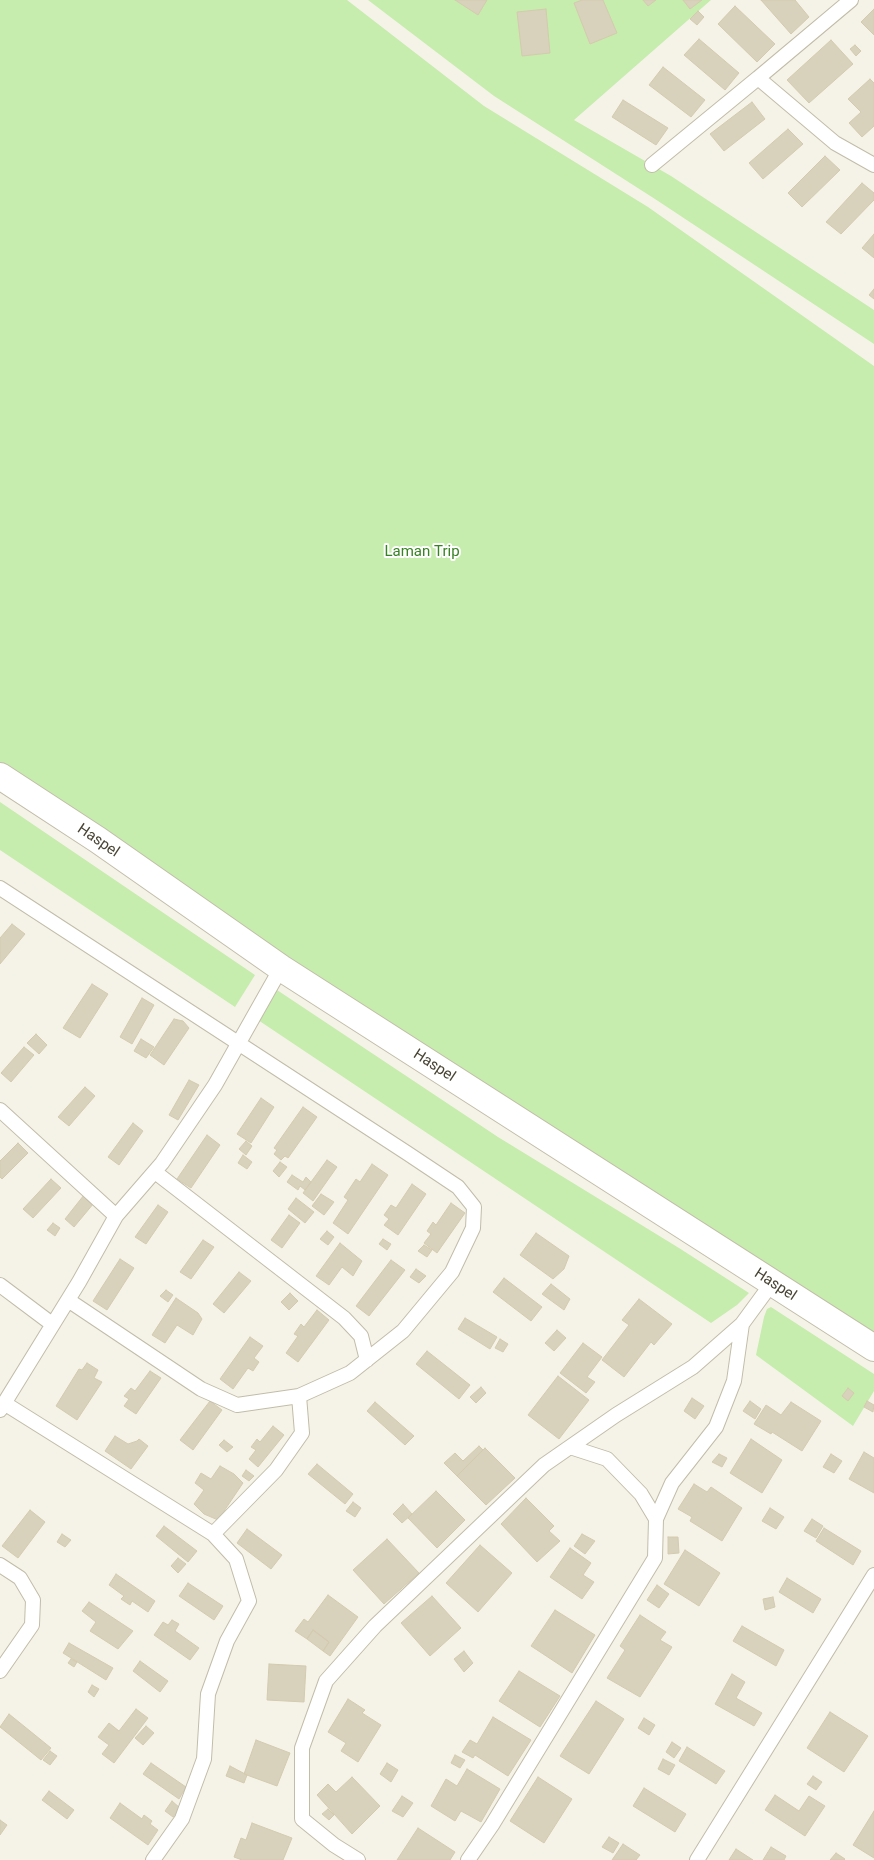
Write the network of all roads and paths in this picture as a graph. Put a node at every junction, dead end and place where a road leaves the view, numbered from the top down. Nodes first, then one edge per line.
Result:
1 (851, 0) edge
2 (758, 78) junction
3 (652, 165) dead end
4 (874, 165) edge
5 (0, 776) edge
6 (0, 888) edge
7 (281, 968) junction
8 (238, 1042) junction
9 (0, 1110) edge
10 (154, 1172) junction
11 (116, 1216) junction
12 (772, 1283) junction
13 (0, 1285) edge
14 (68, 1300) junction
15 (52, 1324) junction
16 (742, 1324) junction
17 (874, 1348) edge
18 (367, 1360) junction
19 (300, 1396) junction
20 (2, 1407) edge
21 (570, 1447) junction
22 (656, 1519) junction
23 (213, 1534) junction
24 (0, 1565) edge
25 (874, 1575) edge
26 (0, 1671) edge
27 (153, 1860) edge
28 (358, 1860) edge
29 (468, 1860) edge
30 (697, 1860) edge

1 - 2 lane
2 - 3 lane
2 - 4 lane
5 - 7 street, Haspel
6 - 8 lane
7 - 8 lane
7 - 12 street, Haspel
8 - 10 lane
8 - 18 lane
9 - 11 lane
10 - 11 lane
10 - 18 lane
11 - 14 lane
12 - 16 lane
12 - 17 street, Haspel
13 - 15 lane
14 - 15 lane
14 - 19 lane
15 - 20 lane
16 - 21 lane
16 - 22 lane
18 - 19 lane
19 - 23 lane
20 - 23 lane
21 - 22 lane
21 - 28 lane
22 - 29 lane
23 - 27 lane
24 - 26 lane
25 - 30 lane

